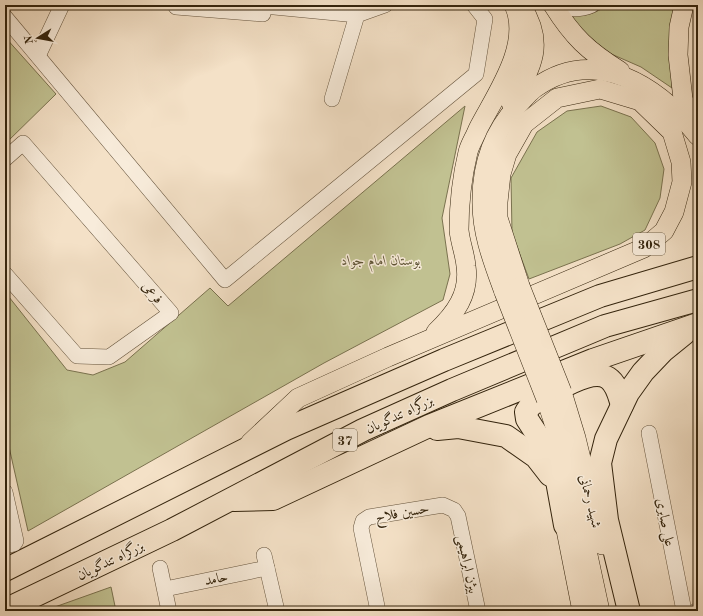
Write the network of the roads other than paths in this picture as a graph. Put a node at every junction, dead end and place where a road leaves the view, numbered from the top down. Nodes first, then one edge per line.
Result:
1 (62, 5) edge
2 (176, 5) edge
3 (385, 5) edge
4 (474, 5) edge
5 (514, 5) edge
6 (521, 5) edge
7 (553, 5) edge
8 (559, 5) edge
9 (592, 5) edge
10 (684, 5) edge
11 (264, 6) edge
12 (356, 10) edge
13 (5, 17) edge
14 (38, 56) junction
15 (635, 81) junction
16 (332, 99) dead end
17 (499, 130) junction
18 (698, 133) edge
19 (698, 136) edge
20 (5, 159) edge
21 (698, 267) edge
22 (5, 274) edge
23 (512, 289) junction
24 (698, 300) edge
25 (698, 325) edge
26 (426, 341) junction
27 (554, 395) junction
28 (622, 405) junction
29 (649, 433) dead end
30 (392, 444) junction
31 (236, 455) junction
32 (5, 492) edge
33 (229, 500) junction
34 (458, 516) joint
35 (565, 525) junction
36 (10, 544) edge
37 (160, 568) dead end
38 (5, 570) edge
39 (165, 589) junction
40 (5, 610) edge
41 (169, 611) edge
42 (277, 611) edge
43 (378, 611) edge
44 (478, 611) edge
45 (582, 611) edge
46 (600, 611) edge
47 (618, 611) edge
48 (629, 611) edge
49 (684, 611) edge

1 - 14 street
2 - 11 street
3 - 12 street
4 - 14 street
5 - 26 main road
6 - 17 main road
7 - 15 main road
8 - 9 street
10 - 18 main road
11 - 12 street
12 - 16 street
13 - 14 street
15 - 17 main road, 308
15 - 19 main road, 308
17 - 23 main road, 308
20 - 22 street, فرعی
21 - 31 highway, 37
23 - 26 main road, 308
23 - 27 main road, 308, bridge
24 - 33 highway, بزرگراه تندگویان / 37
25 - 28 highway
25 - 30 highway
26 - 31 main road, 308
27 - 46 main road, شهید رحمانی / 308
27 - 47 main road, شهید رحمانی / 308
28 - 35 highway
28 - 48 highway
29 - 49 street, علی صابری
30 - 33 highway
30 - 35 highway
31 - 38 highway, 37
32 - 36 street
33 - 40 highway, بزرگراه تندگویان / 37
34 - 43 street, حسین فلاح
34 - 44 street, بیژن ابراهیمی
35 - 45 main road
37 - 39 street
39 - 41 street
39 - 42 street, حامد

